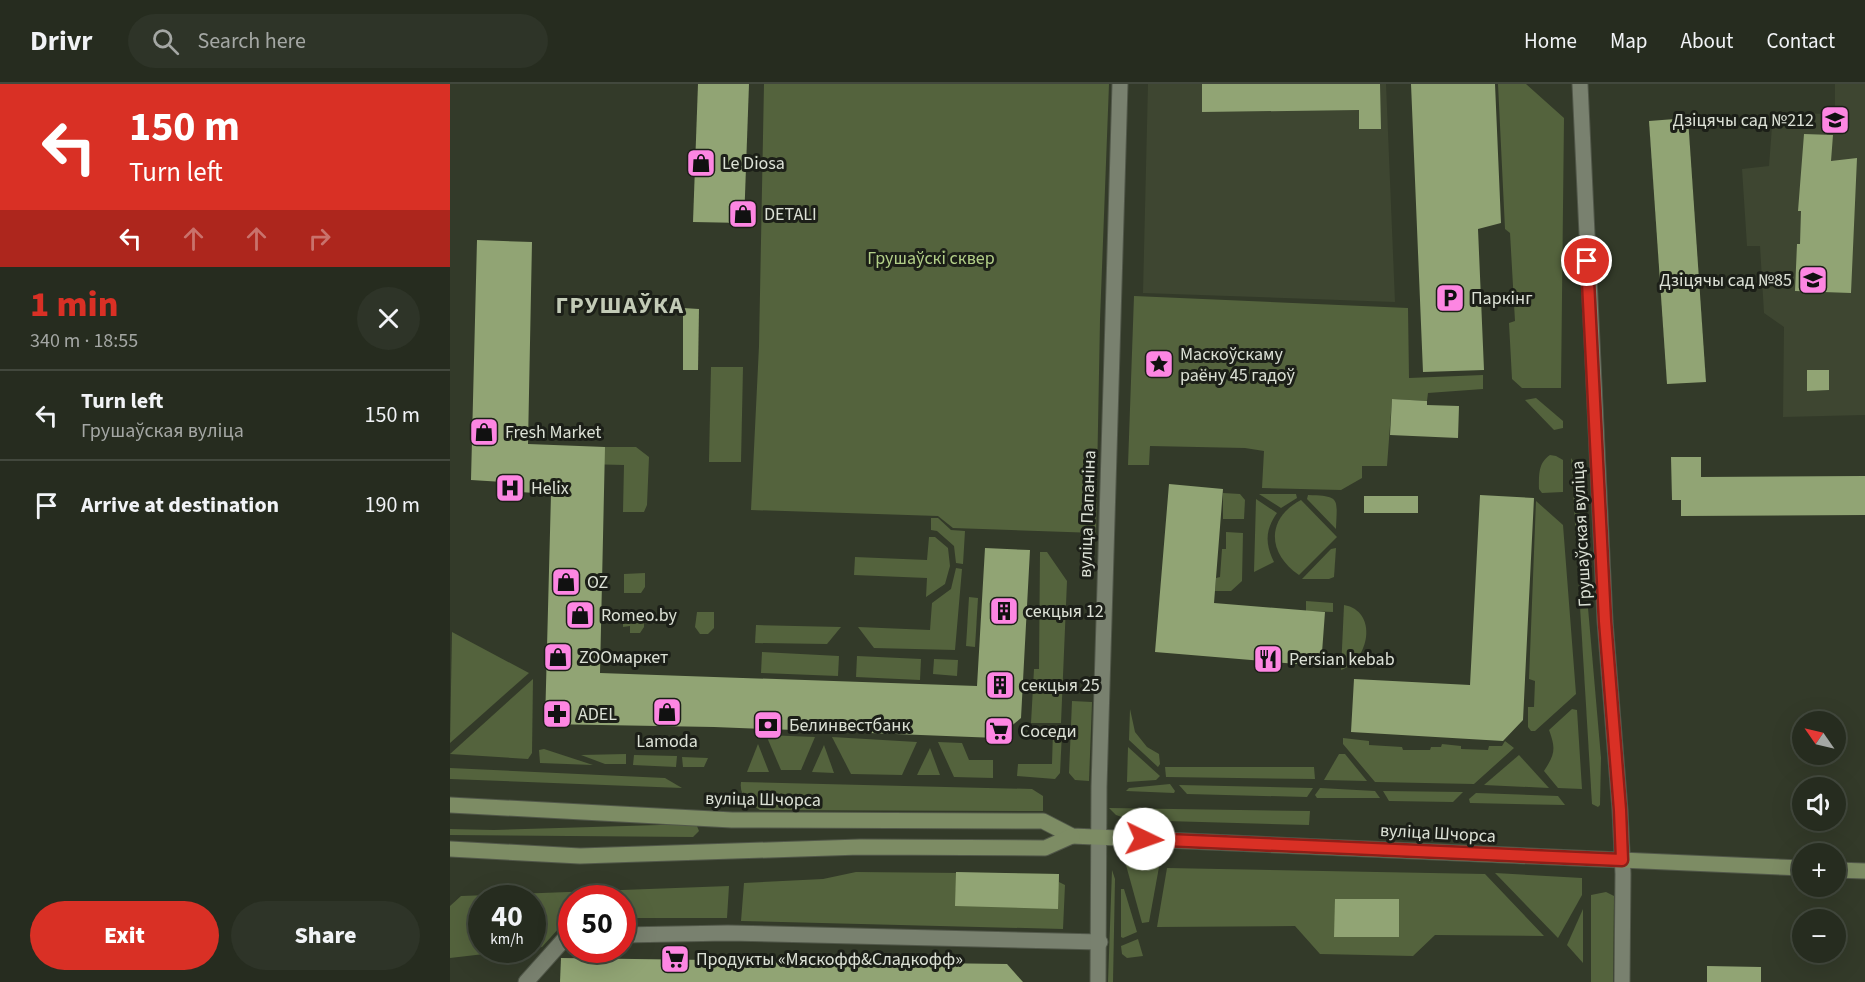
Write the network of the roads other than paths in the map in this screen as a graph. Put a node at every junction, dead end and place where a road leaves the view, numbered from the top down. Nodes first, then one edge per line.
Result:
1 (1120, 84) edge
2 (1580, 84) edge
3 (450, 805) edge
4 (1072, 836) junction
5 (1099, 837) junction
6 (450, 849) edge
7 (1622, 860) junction
8 (1792, 868) edge
9 (1846, 870) edge
10 (1865, 871) edge
11 (636, 935) edge
12 (1100, 942) junction
13 (558, 946) edge
14 (526, 982) edge
15 (1098, 982) edge
16 (1622, 982) edge

1 - 5 street, вуліца Папаніна
2 - 7 street, Грушаўская вуліца
3 - 4 main road, вуліца Шчорса
4 - 5 main road, вуліца Шчорса
4 - 6 main road, вуліца Шчорса
5 - 7 main road, вуліца Шчорса
5 - 12 street, вуліца Папаніна
7 - 8 main road, вуліца Шчорса
7 - 16 street, Грушаўская вуліца
9 - 10 main road
11 - 12 street
12 - 15 street, вуліца Папаніна
13 - 14 street

